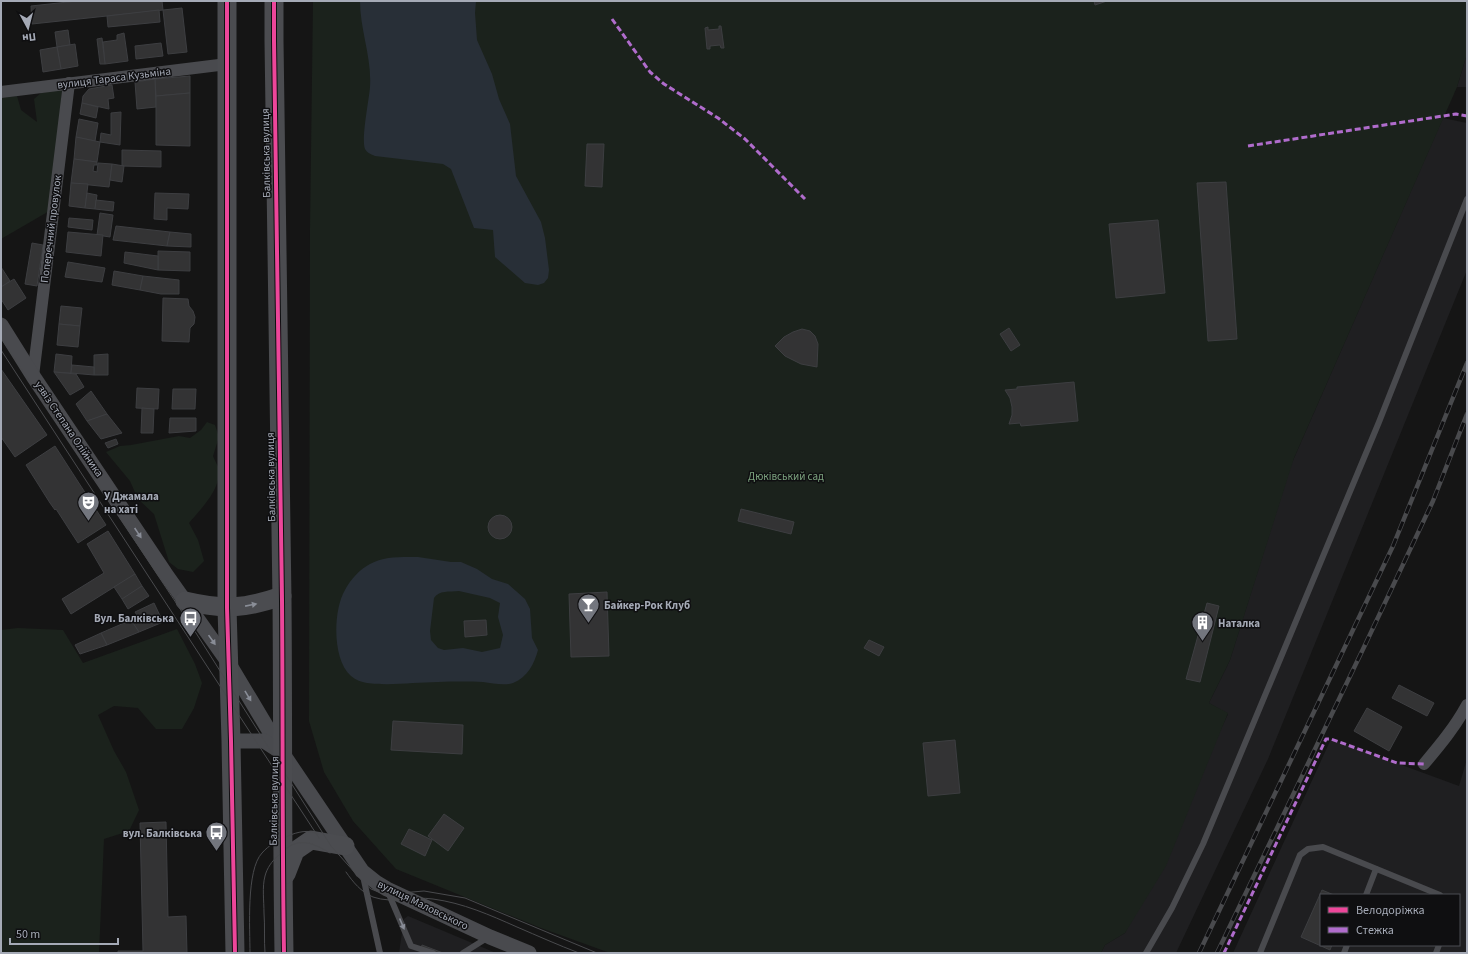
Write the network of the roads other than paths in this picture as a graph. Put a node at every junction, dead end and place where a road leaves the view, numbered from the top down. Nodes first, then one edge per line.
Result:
1 (227, 1) edge
2 (274, 1) edge
3 (227, 64) junction
4 (69, 83) junction
5 (1, 92) edge
6 (1467, 199) edge
7 (1, 325) edge
8 (33, 376) junction
9 (282, 596) junction
10 (185, 601) junction
11 (227, 608) junction
12 (228, 662) junction
13 (1467, 705) edge
14 (231, 741) junction
15 (283, 754) junction
16 (1424, 764) dead end
17 (345, 846) junction
18 (1376, 869) junction
19 (362, 871) junction
20 (283, 883) junction
21 (387, 889) junction
22 (1366, 894) edge
23 (1438, 894) edge
24 (490, 937) junction
25 (235, 953) edge
26 (284, 953) edge
27 (380, 953) edge
28 (433, 953) edge
29 (463, 953) edge
30 (529, 953) edge
31 (1146, 953) edge
32 (1260, 953) edge

1 - 3 main road
2 - 9 main road, Балківська вулиця
3 - 4 street, вулиця Тараса Кузьміна
3 - 11 main road
4 - 5 street, вулиця Тараса Кузьміна
4 - 8 street, Поперечний провулок
6 - 31 lane
7 - 8 street, узвіз Степана Олійника
8 -> 10 street, узвіз Степана Олійника
11 -> 9 main road
9 - 15 main road, Балківська вулиця
10 - 11 main road
10 -> 12 street, узвіз Степана Олійника
11 - 12 main road
12 - 14 main road
12 -> 15 street, узвіз Степана Олійника
13 - 16 street
14 - 15 street
14 - 25 main road
15 - 17 street, вулиця Маловського
15 - 20 main road, Балківська вулиця
17 - 19 street, вулиця Маловського
17 - 20 main road
18 - 22 lane
18 - 23 lane
18 - 32 lane
19 - 21 street, вулиця Маловського
19 - 27 lane
20 - 26 main road, Балківська вулиця
21 - 24 street, вулиця Маловського
21 -> 28 lane
24 - 29 lane
24 - 30 street, вулиця Маловського

